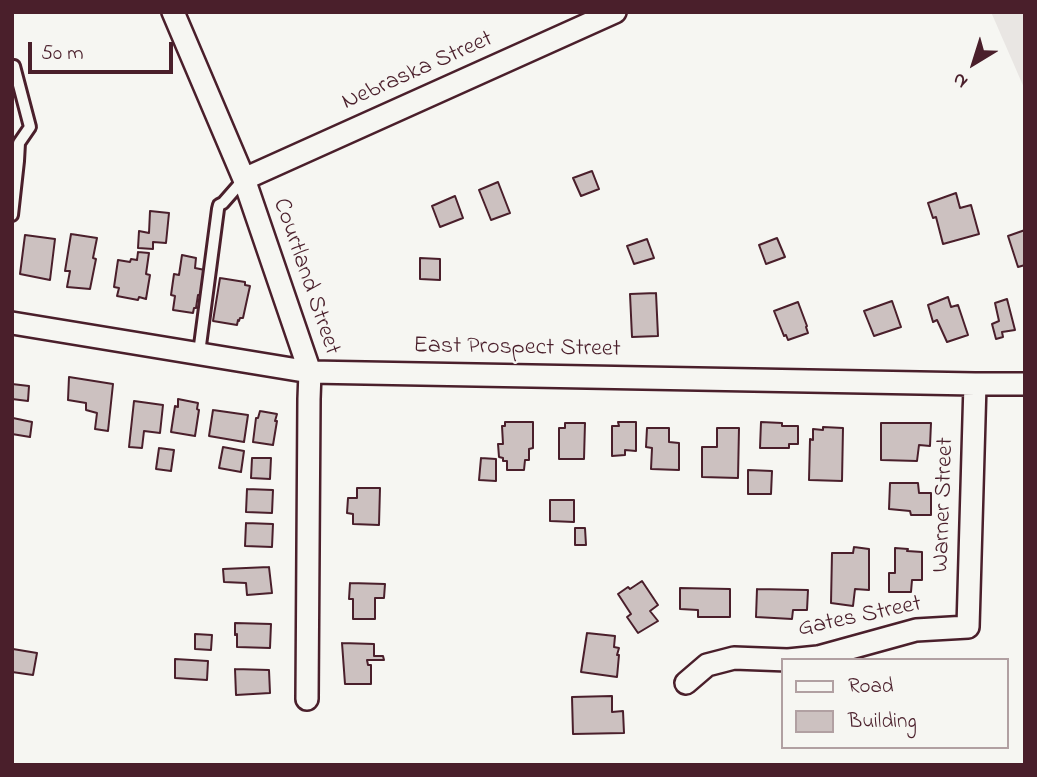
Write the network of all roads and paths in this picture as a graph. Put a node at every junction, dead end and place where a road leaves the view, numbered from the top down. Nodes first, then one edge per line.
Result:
1 (173, 12) edge
2 (615, 12) edge
3 (14, 66) dead end
4 (244, 179) junction
5 (12, 215) edge
6 (12, 323) edge
7 (200, 353) junction
8 (310, 372) junction
9 (975, 384) junction
10 (1025, 384) edge
11 (968, 627) joint
12 (808, 658) edge
13 (782, 660) edge
14 (687, 683) dead end
15 (307, 699) dead end

1 - 4 street, Courtland Street
2 - 4 street, Nebraska Street
3 - 5 lane
4 - 7 lane
4 - 8 street, Courtland Street
6 - 7 street, East Prospect Street
7 - 8 street, East Prospect Street
8 - 9 street, East Prospect Street
8 - 15 street, Courtland Street
9 - 10 street, East Prospect Street
9 - 11 street, Warner Street
11 - 12 street, Gates Street
13 - 14 street, Gates Street

